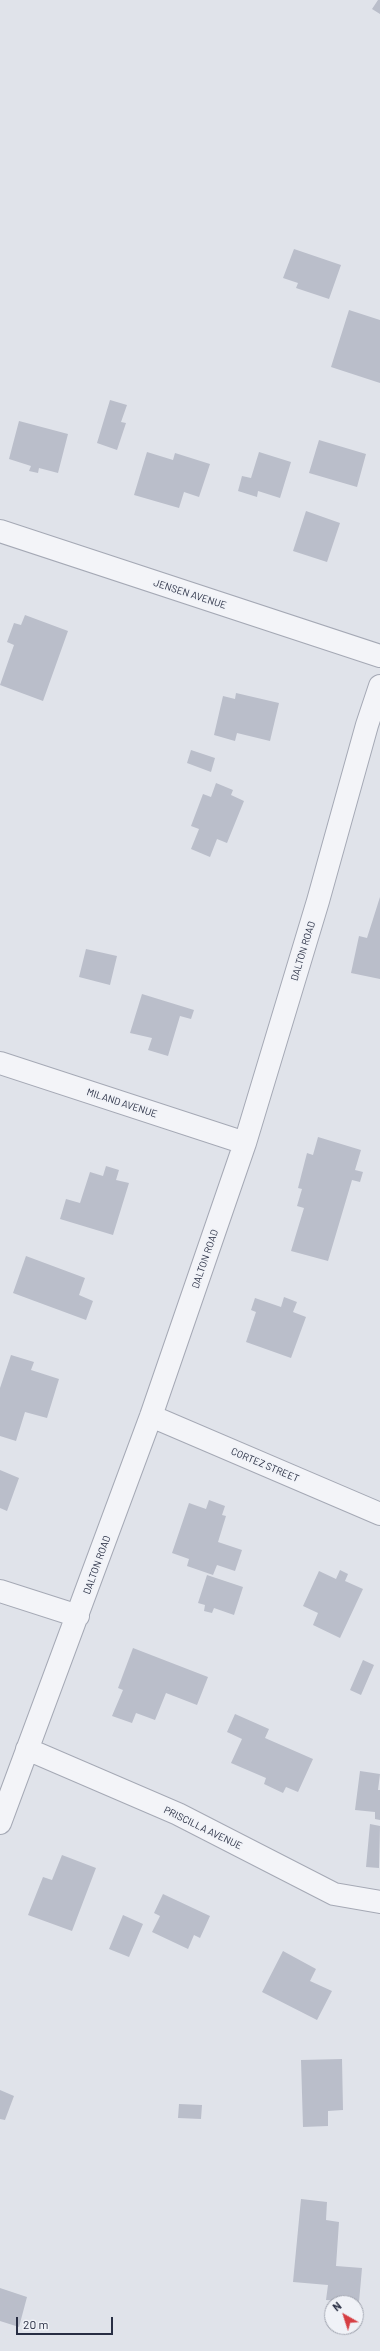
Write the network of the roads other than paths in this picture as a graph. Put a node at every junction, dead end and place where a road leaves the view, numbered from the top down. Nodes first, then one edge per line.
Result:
1 (0, 531) edge
2 (380, 656) edge
3 (380, 686) edge
4 (0, 1063) edge
5 (245, 1143) junction
6 (151, 1416) junction
7 (380, 1514) edge
8 (0, 1591) edge
9 (78, 1616) junction
10 (27, 1749) junction
11 (0, 1823) edge
12 (380, 1902) edge

1 - 2 street, JENSEN AVENUE
3 - 5 street, DALTON ROAD
4 - 5 street, MILAND AVENUE
5 - 6 street, DALTON ROAD
6 - 7 street, CORTEZ STREET
6 - 9 street, DALTON ROAD
8 - 9 street
9 - 10 street, DALTON ROAD
10 - 11 street, DALTON ROAD
10 - 12 street, PRISCILLA AVENUE

